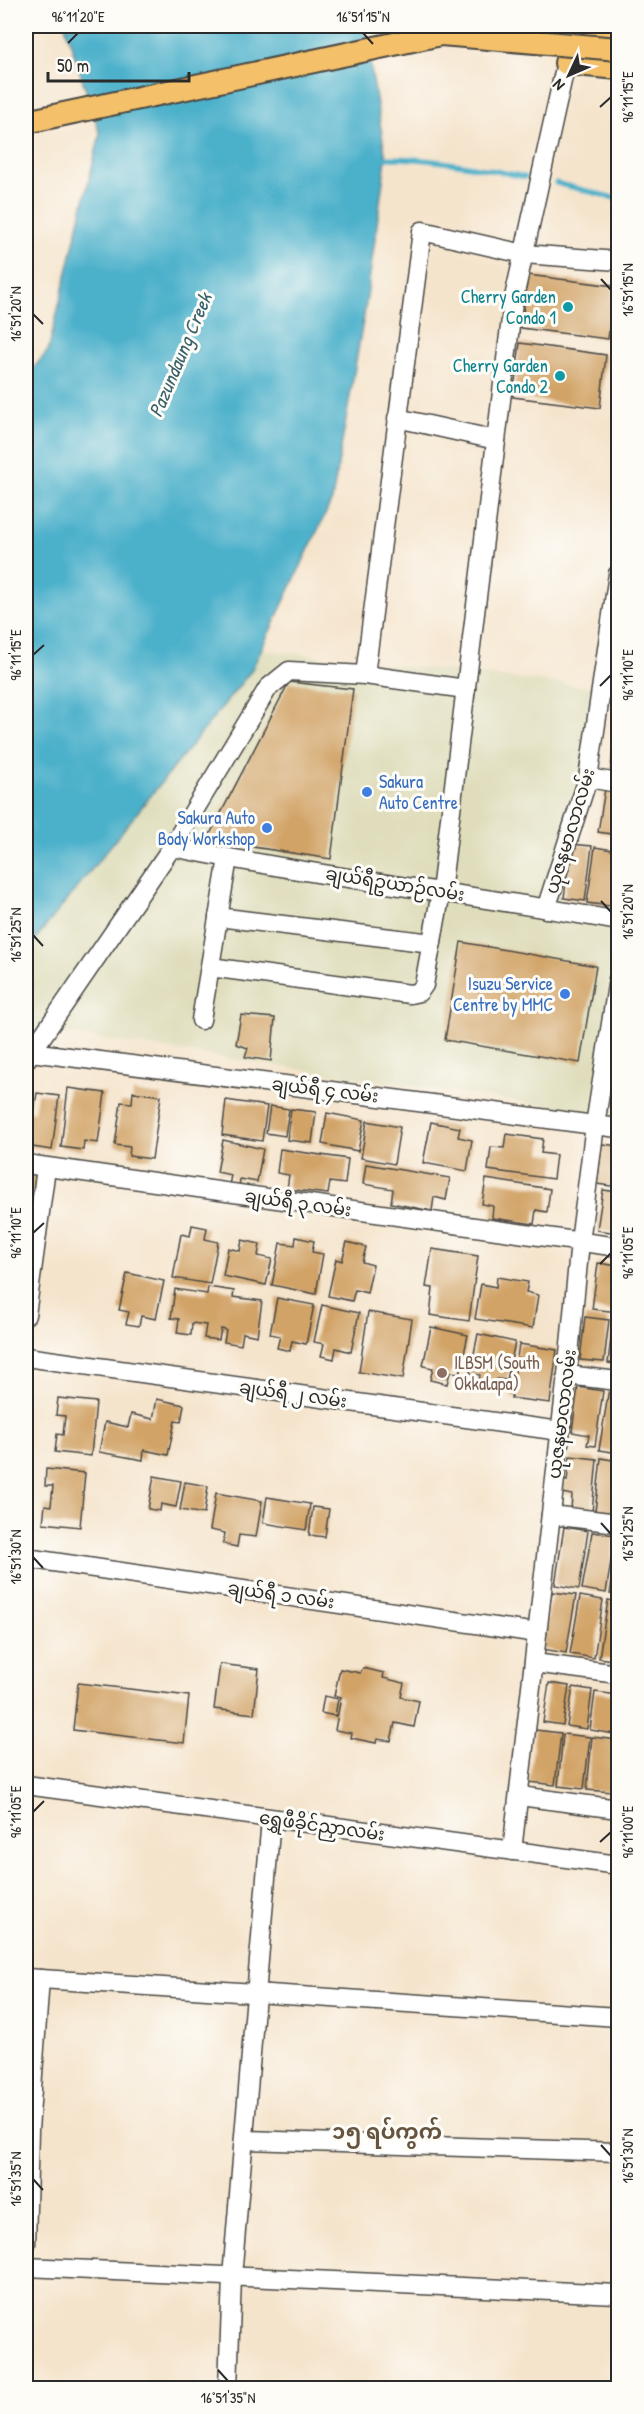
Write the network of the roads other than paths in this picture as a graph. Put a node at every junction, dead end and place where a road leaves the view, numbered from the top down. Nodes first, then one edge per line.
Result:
1 (571, 26) edge
2 (593, 26) edge
3 (618, 28) edge
4 (618, 49) edge
5 (566, 63) junction
6 (618, 68) edge
7 (26, 122) edge
8 (524, 254) junction
9 (618, 261) edge
10 (397, 418) junction
11 (496, 440) junction
12 (618, 574) edge
13 (365, 675) junction
14 (466, 689) junction
15 (588, 778) junction
16 (618, 783) edge
17 (172, 847) junction
18 (228, 858) junction
19 (441, 892) junction
20 (546, 909) junction
21 (218, 917) junction
22 (618, 921) edge
23 (432, 943) junction
24 (210, 967) junction
25 (618, 979) edge
26 (616, 1013) edge
27 (201, 1020) dead end
28 (28, 1056) edge
29 (595, 1125) junction
30 (618, 1128) edge
31 (26, 1164) edge
32 (46, 1168) junction
33 (575, 1241) junction
34 (618, 1247) edge
35 (26, 1315) edge
36 (26, 1357) edge
37 (567, 1375) junction
38 (618, 1381) edge
39 (560, 1431) junction
40 (551, 1515) junction
41 (618, 1523) edge
42 (26, 1558) edge
43 (537, 1633) junction
44 (534, 1663) junction
45 (618, 1674) edge
46 (26, 1785) edge
47 (520, 1796) junction
48 (618, 1809) edge
49 (271, 1819) junction
50 (512, 1851) junction
51 (618, 1865) edge
52 (33, 1978) edge
53 (256, 1994) junction
54 (618, 2017) edge
55 (27, 2130) edge
56 (244, 2140) junction
57 (618, 2152) edge
58 (26, 2244) edge
59 (26, 2267) edge
60 (232, 2277) junction
61 (618, 2294) edge
62 (228, 2388) edge

1 - 5 street
2 - 3 main road
4 - 7 main road, bridge
5 - 6 main road
5 - 8 street
8 - 9 street
8 - 10 street
8 - 11 street
10 - 11 street
10 - 13 street
11 - 14 street
12 - 15 street, ယုဇနမာလာလမ်း
13 - 14 street
13 - 17 street
14 - 19 street
15 - 16 street
15 - 20 street, ယုဇနမာလာလမ်း
17 - 18 street, ချယ်ရီဥယာဉ်လမ်း
17 - 28 street
18 - 19 street, ချယ်ရီဥယာဉ်လမ်း
18 - 21 street
19 - 20 street, ချယ်ရီဥယာဉ်လမ်း
19 - 23 street
20 - 22 street, ချယ်ရီဥယာဉ်လမ်း
21 - 23 street
21 - 24 street
23 - 24 street
24 - 27 street
25 - 26 street, ယုဇနမာလာလမ်း
26 - 29 street, ယုဇနမာလာလမ်း
28 - 29 street, ချယ်ရီ ၄ လမ်း
29 - 30 street, ချယ်ရီ ၄ လမ်း
29 - 33 street, ယုဇနမာလာလမ်း
31 - 32 street, ချယ်ရီ ၃ လမ်း
32 - 33 street, ချယ်ရီ ၃ လမ်း
32 - 35 street
33 - 34 street, ချယ်ရီ ၃ လမ်း
33 - 37 street, ယုဇနမာလာလမ်း
36 - 39 street, ချယ်ရီ ၂ လမ်း
37 - 38 street
37 - 39 street, ယုဇနမာလာလမ်း
39 - 40 street, ယုဇနမာလာလမ်း
40 - 41 street
40 - 43 street, ယုဇနမာလာလမ်း
42 - 43 street, ချယ်ရီ ၁ လမ်း
43 - 44 street, ယုဇနမာလာလမ်း
44 - 45 street
44 - 47 street, ယုဇနမာလာလမ်း
46 - 49 street, ရွှေဖီခိုင်ညှာလမ်း
47 - 48 street
47 - 50 street, ယုဇနမာလာလမ်း
49 - 50 street, ရွှေဖီခိုင်ညှာလမ်း
49 - 53 street
50 - 51 street, ရွှေဖီခိုင်ညှာလမ်း
52 - 53 street
52 - 55 street
53 - 54 street
53 - 56 street
55 - 58 street
56 - 57 street
56 - 60 street
59 - 60 street
60 - 61 street
60 - 62 street

